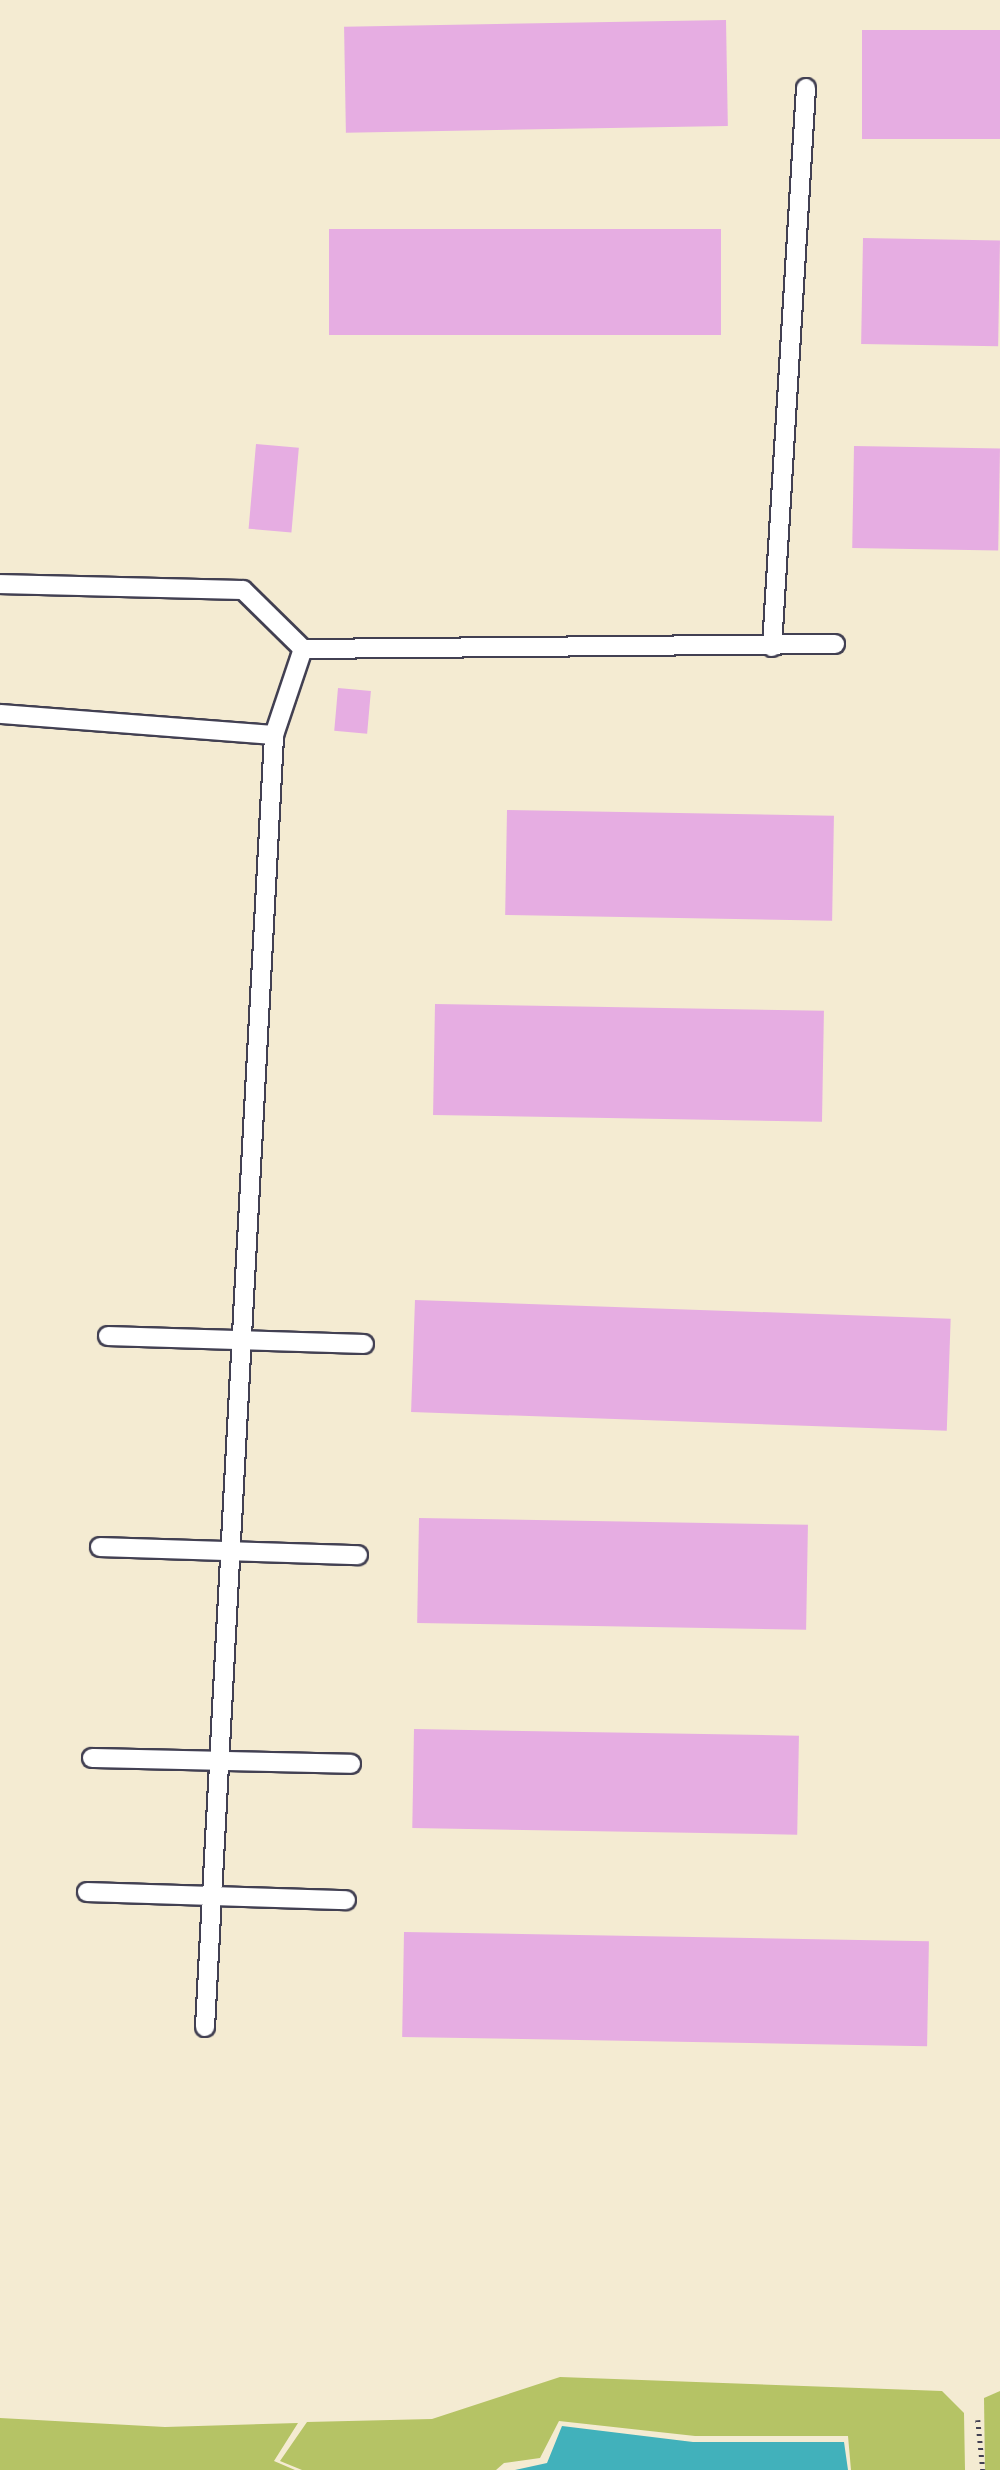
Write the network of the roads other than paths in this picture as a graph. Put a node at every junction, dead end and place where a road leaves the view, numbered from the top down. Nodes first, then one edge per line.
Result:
1 (806, 88) dead end
2 (0, 584) edge
3 (835, 644) dead end
4 (772, 647) junction
5 (303, 649) junction
6 (0, 714) edge
7 (274, 735) junction
8 (108, 1336) dead end
9 (242, 1340) junction
10 (364, 1344) dead end
11 (100, 1547) dead end
12 (231, 1551) junction
13 (358, 1555) dead end
14 (92, 1758) dead end
15 (219, 1761) junction
16 (351, 1764) dead end
17 (87, 1892) dead end
18 (212, 1896) junction
19 (346, 1900) dead end
20 (205, 2027) dead end

1 - 4 lane
2 - 5 lane
3 - 4 lane
4 - 5 lane
5 - 7 lane
6 - 7 lane
7 - 9 lane
8 - 9 lane
9 - 10 lane
9 - 12 lane
11 - 12 lane
12 - 13 lane
12 - 15 lane
14 - 15 lane
15 - 16 lane
15 - 18 lane
17 - 18 lane
18 - 19 lane
18 - 20 lane

